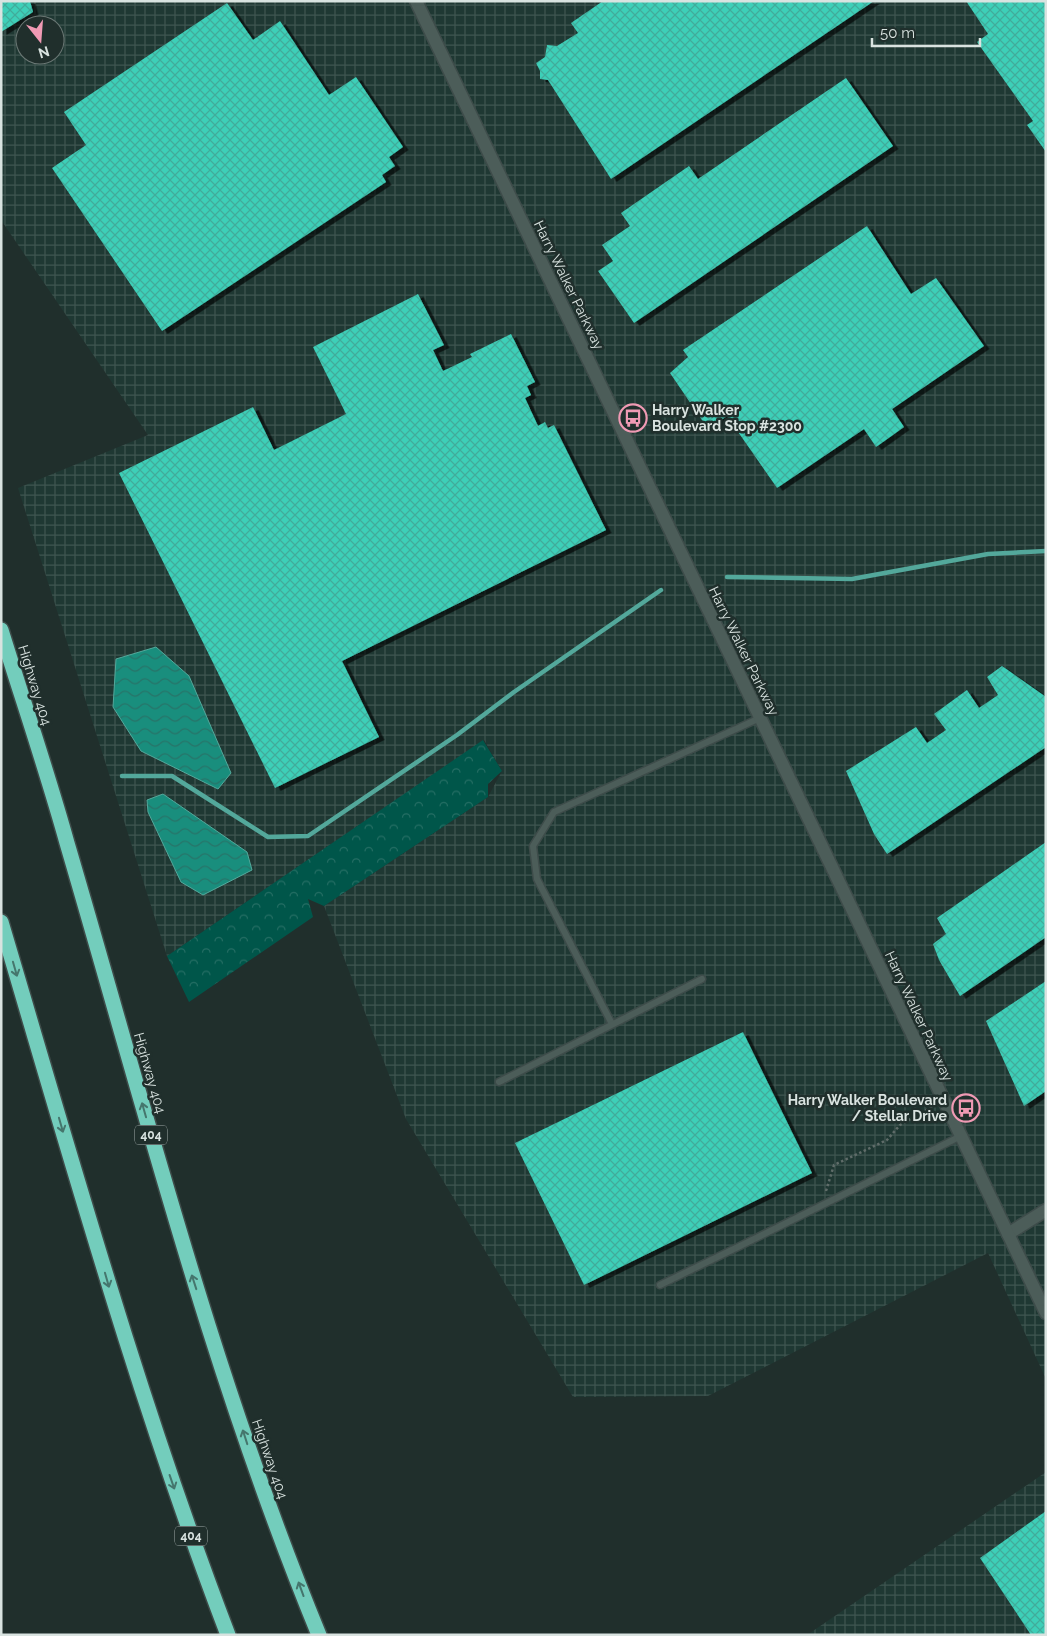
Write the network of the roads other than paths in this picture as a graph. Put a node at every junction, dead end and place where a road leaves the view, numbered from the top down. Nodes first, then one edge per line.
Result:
1 (416, 1) edge
2 (1, 630) edge
3 (760, 718) junction
4 (1, 922) edge
5 (702, 979) dead end
6 (612, 1024) junction
7 (499, 1082) dead end
8 (961, 1136) junction
9 (1046, 1210) edge
10 (1008, 1234) junction
11 (660, 1285) dead end
12 (1046, 1313) edge
13 (228, 1635) edge
14 (318, 1635) edge

1 - 3 street, Harry Walker Parkway
14 -> 2 highway, Highway 404 / 404
3 - 6 lane
3 - 8 street, Harry Walker Parkway
4 -> 13 highway, 404
5 - 6 lane
6 - 7 lane
8 - 10 street, Harry Walker Parkway
8 - 11 lane
9 - 10 street
10 - 12 street, Harry Walker Parkway

